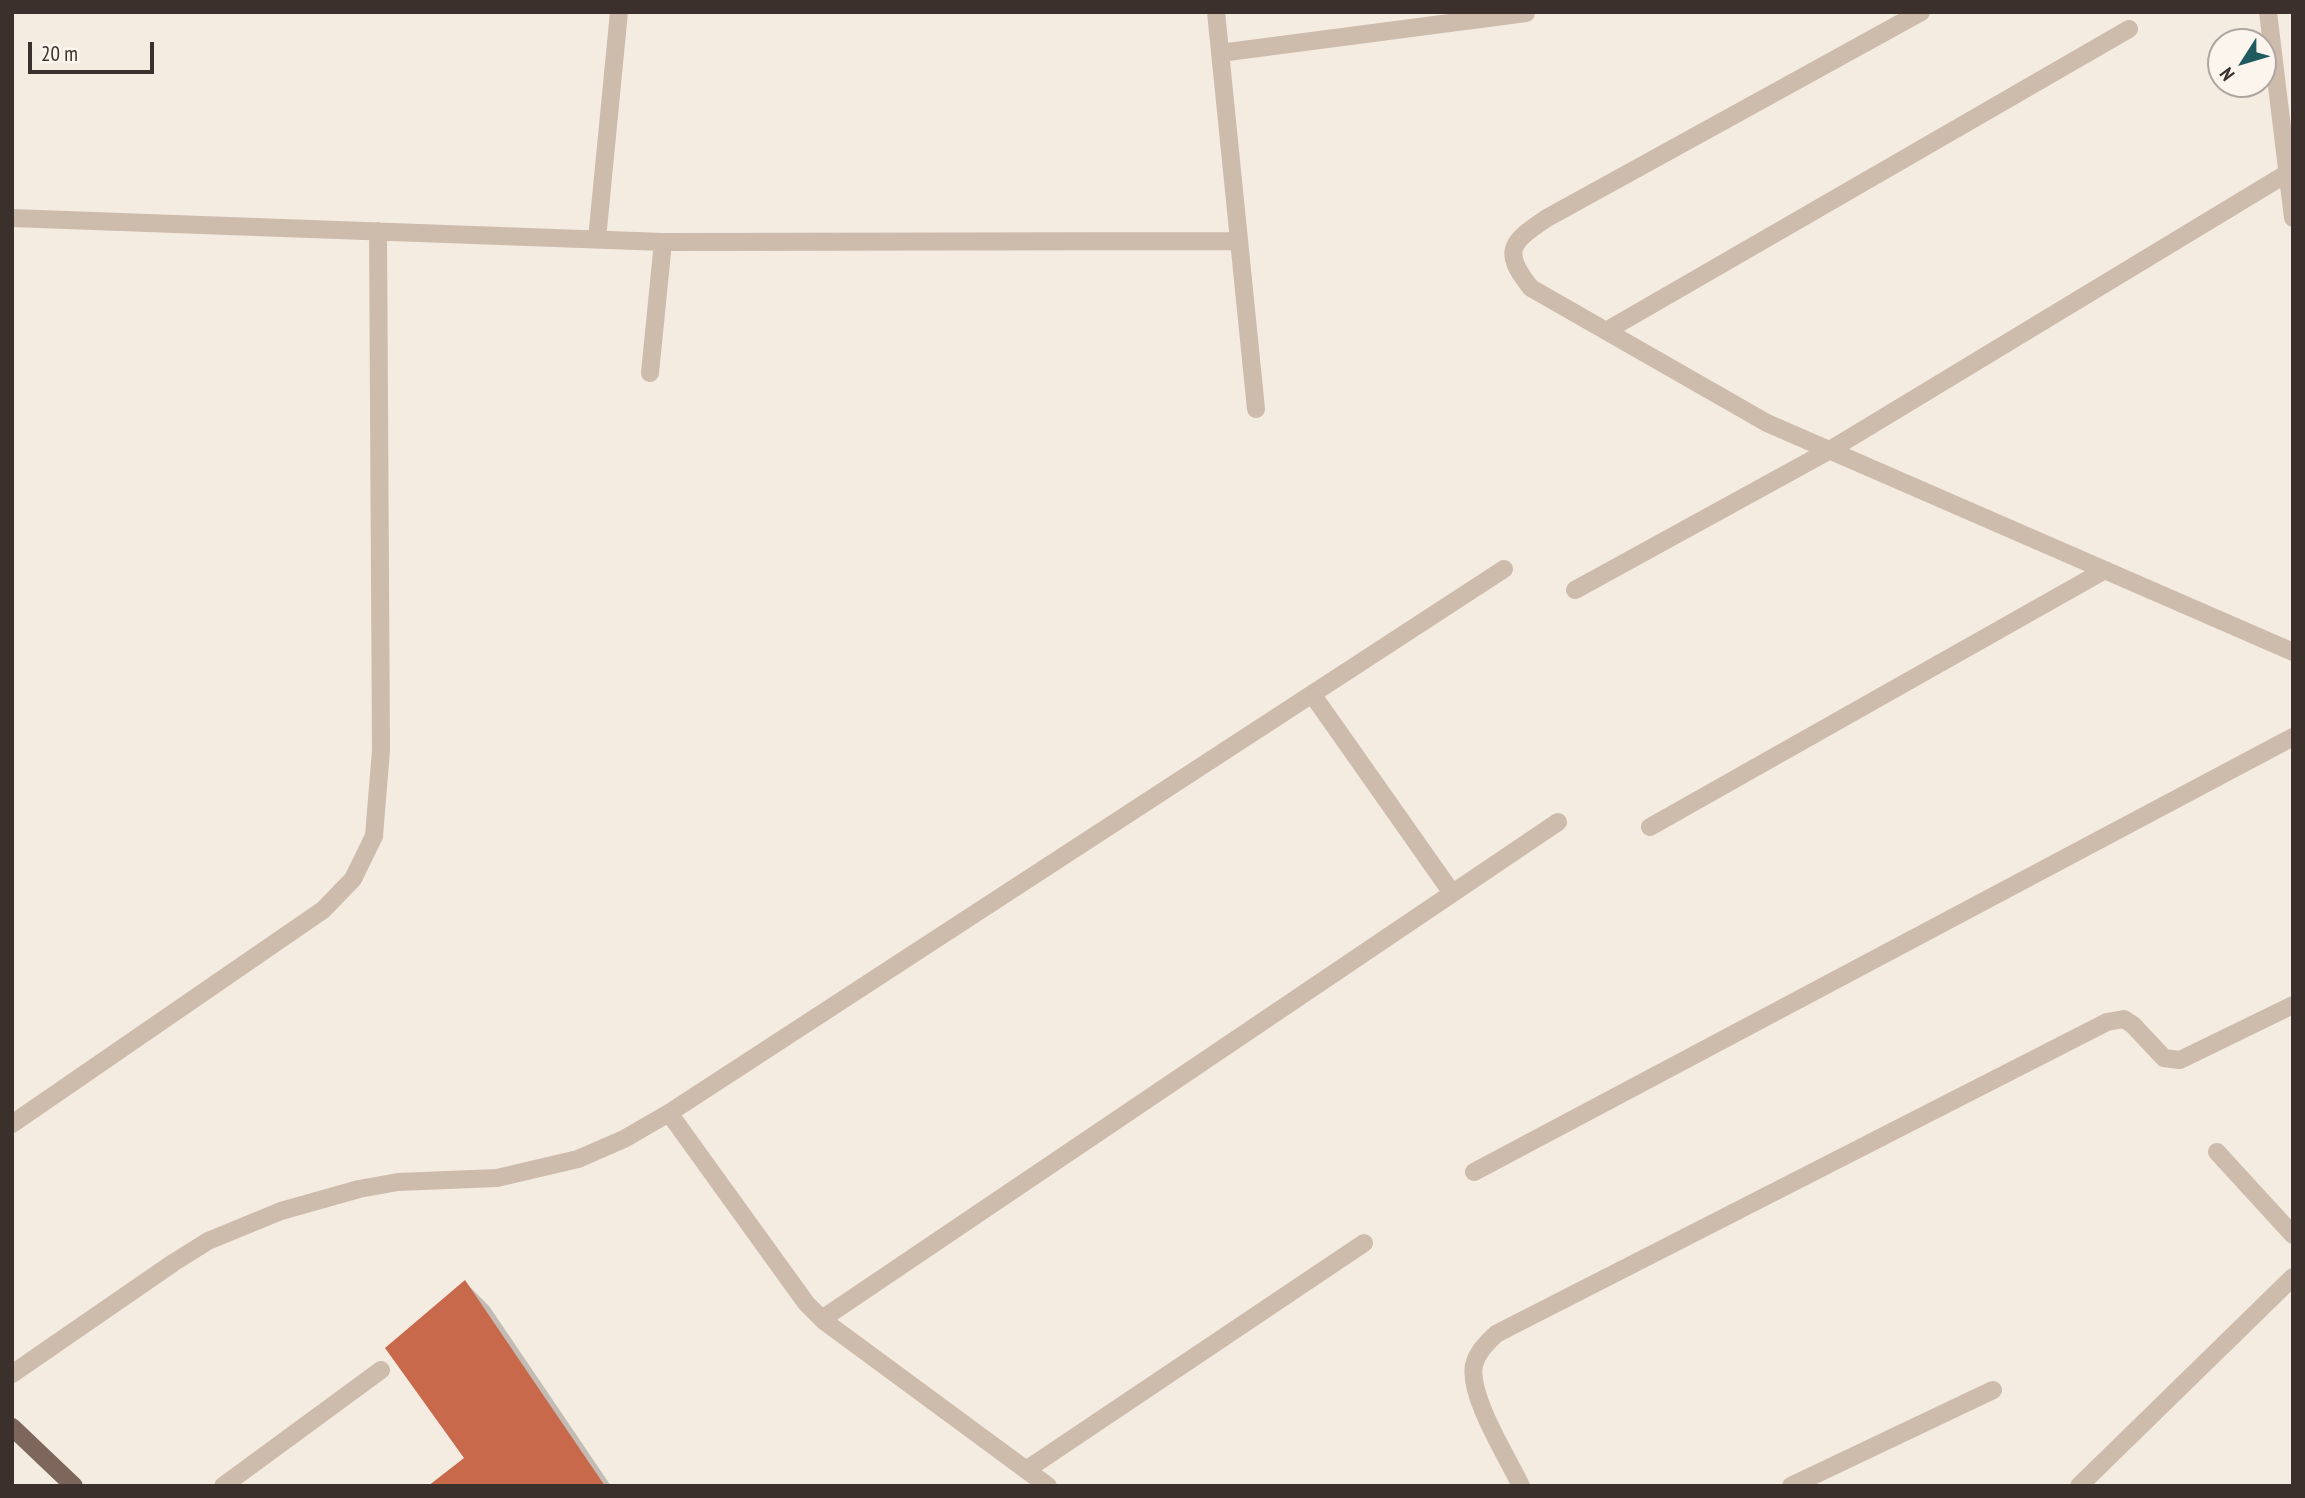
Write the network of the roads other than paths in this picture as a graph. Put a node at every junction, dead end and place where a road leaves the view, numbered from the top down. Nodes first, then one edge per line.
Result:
1 (618, 12) edge
2 (1216, 12) edge
3 (1921, 12) edge
4 (2268, 12) edge
5 (1526, 13) edge
6 (2129, 29) dead end
7 (1220, 53) junction
8 (2288, 164) edge
9 (12, 218) edge
10 (2293, 218) edge
11 (378, 231) junction
12 (597, 239) junction
13 (1238, 241) junction
14 (663, 242) junction
15 (1606, 331) junction
16 (650, 373) dead end
17 (1256, 410) dead end
18 (1830, 450) junction
19 (1504, 569) dead end
20 (2105, 570) junction
21 (1575, 590) dead end
22 (2293, 652) edge
23 (1312, 694) junction
24 (2293, 737) edge
25 (1558, 822) dead end
26 (1650, 827) dead end
27 (1452, 893) junction
28 (2293, 1005) edge
29 (669, 1113) junction
30 (12, 1124) edge
31 (2217, 1152) dead end
32 (1474, 1172) dead end
33 (2293, 1235) edge
34 (1364, 1243) dead end
35 (2293, 1277) edge
36 (822, 1319) junction
37 (381, 1370) dead end
38 (12, 1374) edge
39 (1993, 1390) dead end
40 (12, 1427) edge
41 (1026, 1470) junction
42 (224, 1485) edge
43 (74, 1486) edge
44 (1048, 1486) edge
45 (1521, 1486) edge
46 (1791, 1486) edge
47 (2079, 1486) edge

1 - 12 street
2 - 7 street
3 - 15 street
4 - 8 street
5 - 7 street
6 - 15 street
7 - 13 street
8 - 10 street
8 - 18 street
9 - 11 street
11 - 12 street
11 - 30 street
12 - 14 street
13 - 14 street
13 - 17 street
14 - 16 street
15 - 18 street
18 - 20 street
18 - 21 street
19 - 23 street
20 - 22 street
20 - 26 street
23 - 27 street
23 - 29 street
24 - 32 street
25 - 27 street
27 - 36 street
28 - 45 street
29 - 36 street
29 - 38 street
31 - 33 street
34 - 41 street
35 - 47 street
36 - 41 street
37 - 42 street
39 - 46 street
40 - 43 main road
41 - 44 street

